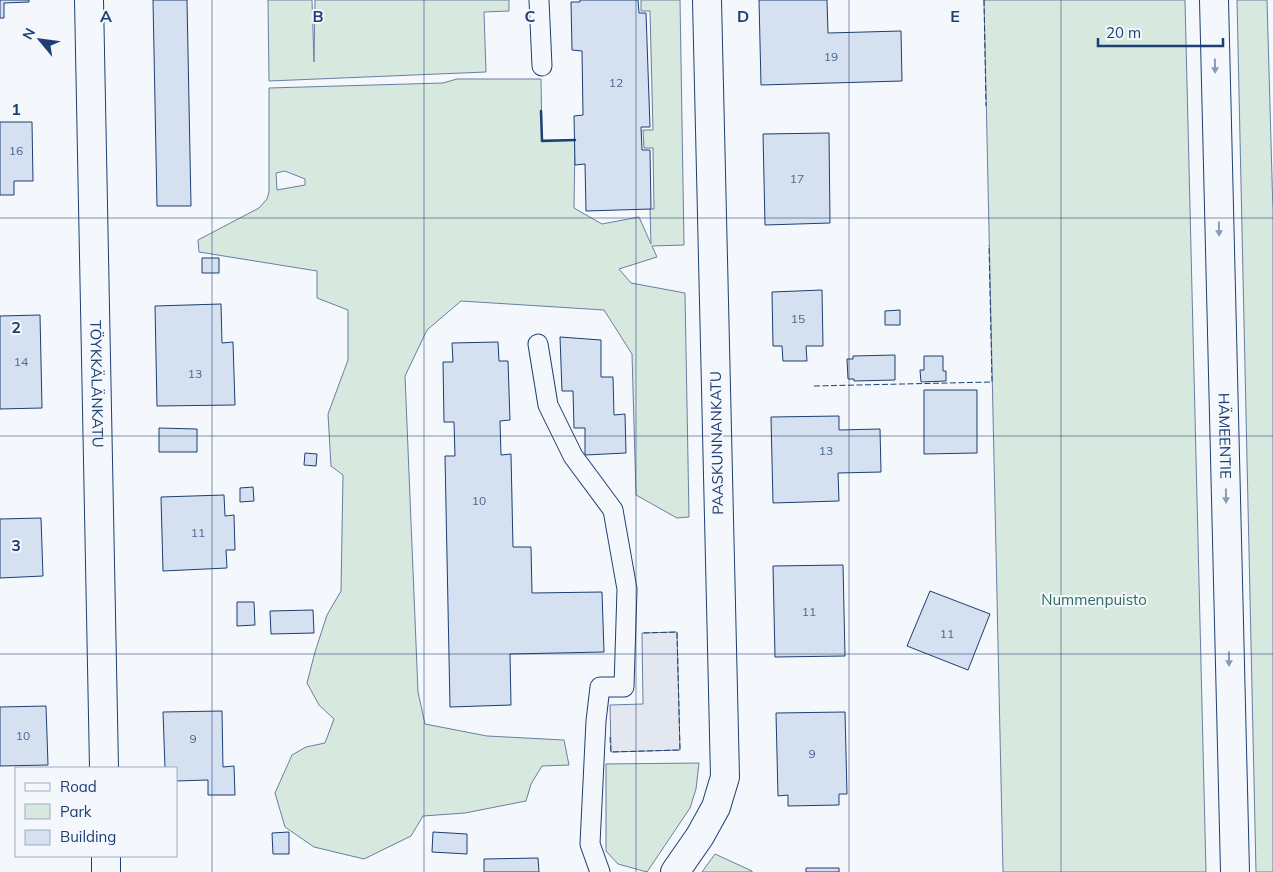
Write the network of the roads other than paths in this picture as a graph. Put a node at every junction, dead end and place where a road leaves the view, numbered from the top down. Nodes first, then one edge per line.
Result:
1 (89, 0) edge
2 (539, 0) edge
3 (707, 0) edge
4 (1214, 0) edge
5 (542, 66) dead end
6 (538, 344) dead end
7 (104, 767) edge
8 (106, 857) edge
9 (106, 872) edge
10 (600, 872) edge
11 (675, 872) edge
12 (1234, 872) edge

1 - 7 main road, TÖYKKÄLÄNKATU
2 - 5 lane
3 - 11 main road, PAASKUNNANKATU
4 -> 12 main road, HÄMEENTIE
6 - 10 lane
8 - 9 main road

